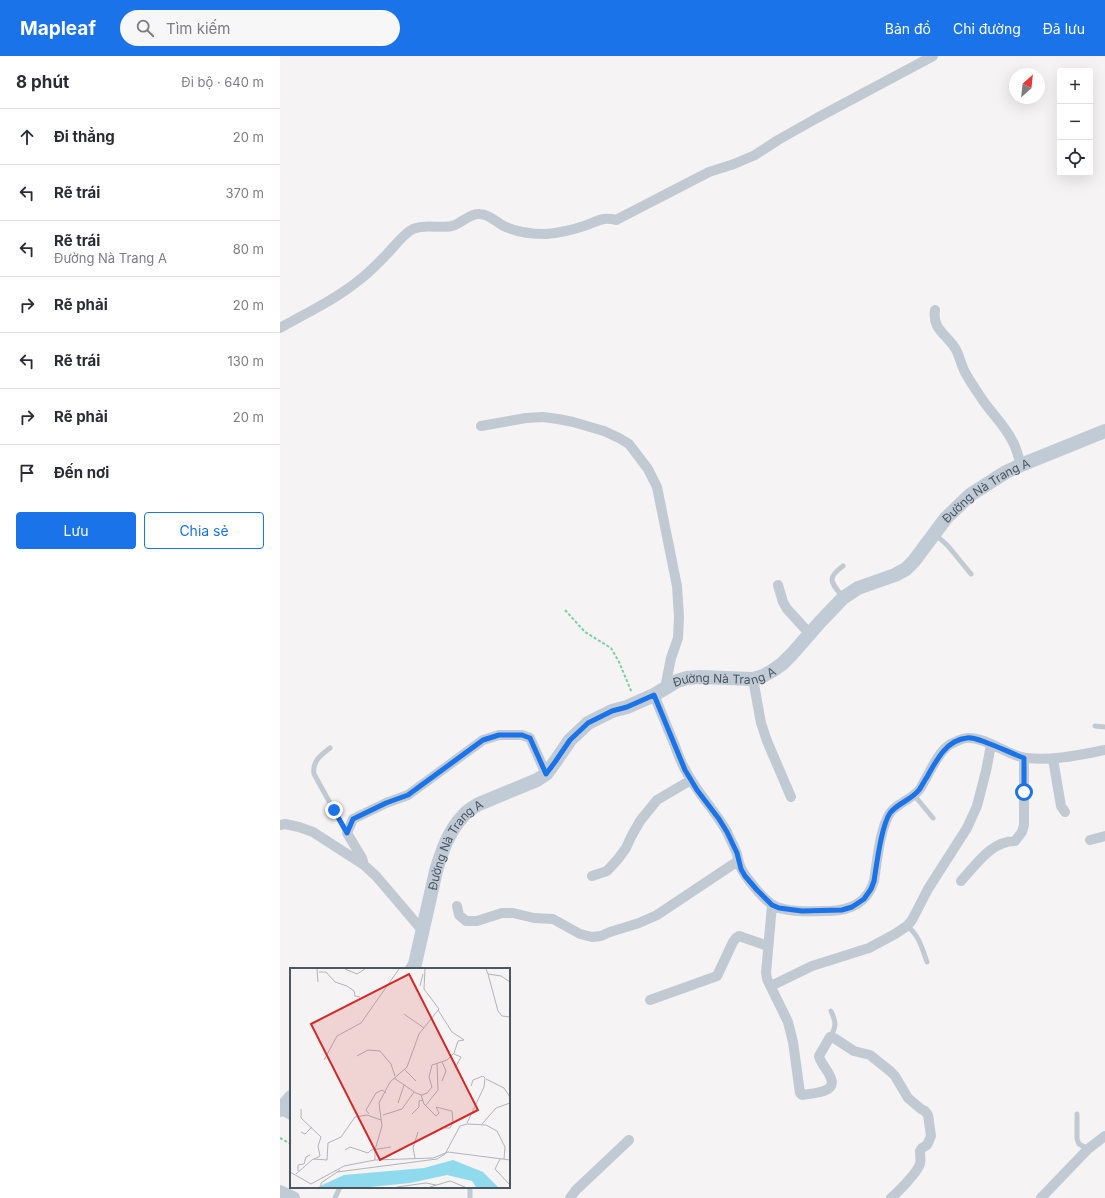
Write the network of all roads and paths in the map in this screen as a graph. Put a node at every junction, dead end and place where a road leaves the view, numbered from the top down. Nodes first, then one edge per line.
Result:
1 (933, 56) edge
2 (935, 310) dead end
3 (280, 328) edge
4 (481, 426) dead end
5 (1105, 431) edge
6 (1021, 465) junction
7 (935, 533) junction
8 (843, 566) dead end
9 (971, 574) dead end
10 (778, 585) dead end
11 (843, 598) junction
12 (564, 610) dead end
13 (809, 633) junction
14 (752, 679) junction
15 (659, 692) junction
16 (636, 703) junction
17 (1095, 726) dead end
18 (1105, 727) edge
19 (991, 745) junction
20 (330, 748) dead end
21 (1105, 750) edge
22 (1024, 758) junction
23 (1053, 759) junction
24 (546, 774) junction
25 (691, 780) junction
26 (914, 795) junction
27 (791, 797) dead end
28 (1065, 812) dead end
29 (934, 818) dead end
30 (280, 825) edge
31 (347, 833) junction
32 (1105, 836) edge
33 (1090, 840) dead end
34 (738, 861) junction
35 (364, 864) junction
36 (592, 876) dead end
37 (961, 881) dead end
38 (772, 905) junction
39 (457, 906) dead end
40 (907, 926) junction
41 (422, 930) junction
42 (768, 946) junction
43 (927, 962) dead end
44 (413, 968) edge
45 (771, 986) junction
46 (650, 1000) dead end
47 (831, 1010) dead end
48 (830, 1037) junction
49 (290, 1098) edge
50 (280, 1110) edge
51 (1077, 1114) dead end
52 (290, 1115) edge
53 (1105, 1136) edge
54 (280, 1138) edge
55 (629, 1140) dead end
56 (290, 1143) edge
57 (1088, 1149) junction
58 (340, 1188) edge
59 (280, 1192) edge
60 (293, 1198) edge
61 (335, 1198) edge
62 (570, 1198) edge
63 (891, 1198) edge
64 (1041, 1198) edge

1 - 3 street
2 - 6 street
4 - 15 street
5 - 6 street, Đường Nà Trang A
6 - 7 street, Đường Nà Trang A
7 - 9 lane
7 - 11 street, Đường Nà Trang A
8 - 11 lane
10 - 13 street
11 - 13 street, Đường Nà Trang A
12 - 16 path
13 - 14 street, Đường Nà Trang A
14 - 15 street, Đường Nà Trang A
14 - 27 street
15 - 16 street, Đường Nà Trang A
15 - 25 street
16 - 24 street, Đường Nà Trang A
17 - 18 lane
19 - 22 street
19 - 26 street
19 - 40 street
20 - 31 lane
21 - 23 street
22 - 23 street
22 - 37 street
23 - 28 street
24 - 31 street
24 - 41 street, Đường Nà Trang A
25 - 34 street
25 - 36 street
26 - 29 lane
26 - 38 street
30 - 35 street
31 - 35 street
32 - 33 street
34 - 38 street
34 - 39 street
35 - 41 street
38 - 42 street
40 - 43 lane
40 - 45 street
41 - 44 street, Đường Nà Trang A
42 - 45 street
42 - 46 street
45 - 48 street
47 - 48 lane
48 - 63 street
49 - 50 street
50 - 52 street
51 - 57 lane
53 - 57 street
54 - 56 path
55 - 62 street
57 - 64 street
58 - 61 lane
59 - 60 street

